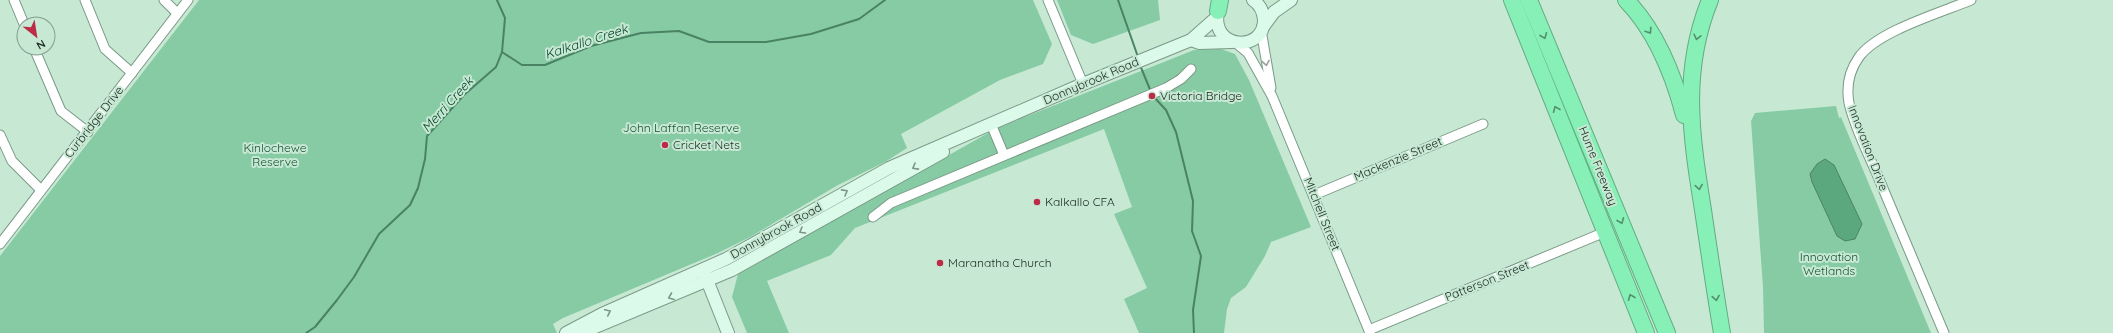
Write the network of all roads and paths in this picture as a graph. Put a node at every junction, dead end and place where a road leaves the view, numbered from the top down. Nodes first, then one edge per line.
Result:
1 (14, 0) edge
2 (85, 0) edge
3 (164, 0) edge
4 (188, 0) edge
5 (1048, 0) edge
6 (1253, 0) edge
7 (1291, 0) edge
8 (1502, 0) edge
9 (1512, 0) edge
10 (1529, 0) edge
11 (1626, 0) edge
12 (1710, 0) edge
13 (1971, 0) edge
14 (1221, 7) edge
15 (177, 13) junction
16 (21, 16) edge
17 (1262, 29) junction
18 (1191, 40) junction
19 (1234, 42) junction
20 (37, 56) edge
21 (1192, 69) dead end
22 (132, 73) junction
23 (1083, 84) junction
24 (1548, 89) junction
25 (1272, 96) junction
26 (1483, 124) dead end
27 (988, 125) junction
28 (88, 132) junction
29 (0, 135) edge
30 (1693, 149) junction
31 (1004, 155) junction
32 (41, 190) junction
33 (1314, 194) junction
34 (873, 217) dead end
35 (1605, 232) junction
36 (0, 244) edge
37 (710, 267) junction
38 (711, 280) junction
39 (1369, 331) edge
40 (566, 333) edge
41 (581, 333) edge
42 (728, 333) edge
43 (731, 333) edge
44 (1646, 333) edge
45 (1667, 333) edge
46 (1722, 333) edge
47 (1944, 333) edge

1 - 16 street
2 - 22 street
3 - 15 street
4 - 15 street, Curbridge Drive
5 - 23 street
6 - 17 main road
7 - 17 main road
8 - 24 highway
9 - 24 highway, Hume Freeway
10 -> 45 highway, Hume Freeway
11 -> 30 highway
12 -> 30 highway
13 - 47 street, Innovation Drive
14 - 18 main road, Donnybrook Road
14 - 19 main road
15 - 22 street, Curbridge Drive
17 - 19 main road, Donnybrook Road
17 -> 25 street, Mitchell Street
18 - 19 main road, Donnybrook Road
18 - 23 main road, Donnybrook Road
19 - 25 street, Mitchell Street
20 - 28 street
21 - 31 street
22 - 28 street, Curbridge Drive
23 - 27 main road, Donnybrook Road
35 -> 24 highway, Hume Freeway
25 - 33 street, Mitchell Street
26 - 33 street, Mackenzie Street
27 - 31 street
37 -> 27 main road, Donnybrook Road
27 -> 38 main road, Donnybrook Road
28 - 32 street, Curbridge Drive
29 - 32 street
30 -> 46 highway
31 - 34 street
32 - 36 street, Curbridge Drive
33 - 39 street, Mitchell Street
35 - 39 street, Patterson Street
44 -> 35 highway, Hume Freeway
37 - 38 main road
40 -> 37 main road, Donnybrook Road
38 -> 41 main road, Donnybrook Road
38 - 42 main road
38 - 43 main road

